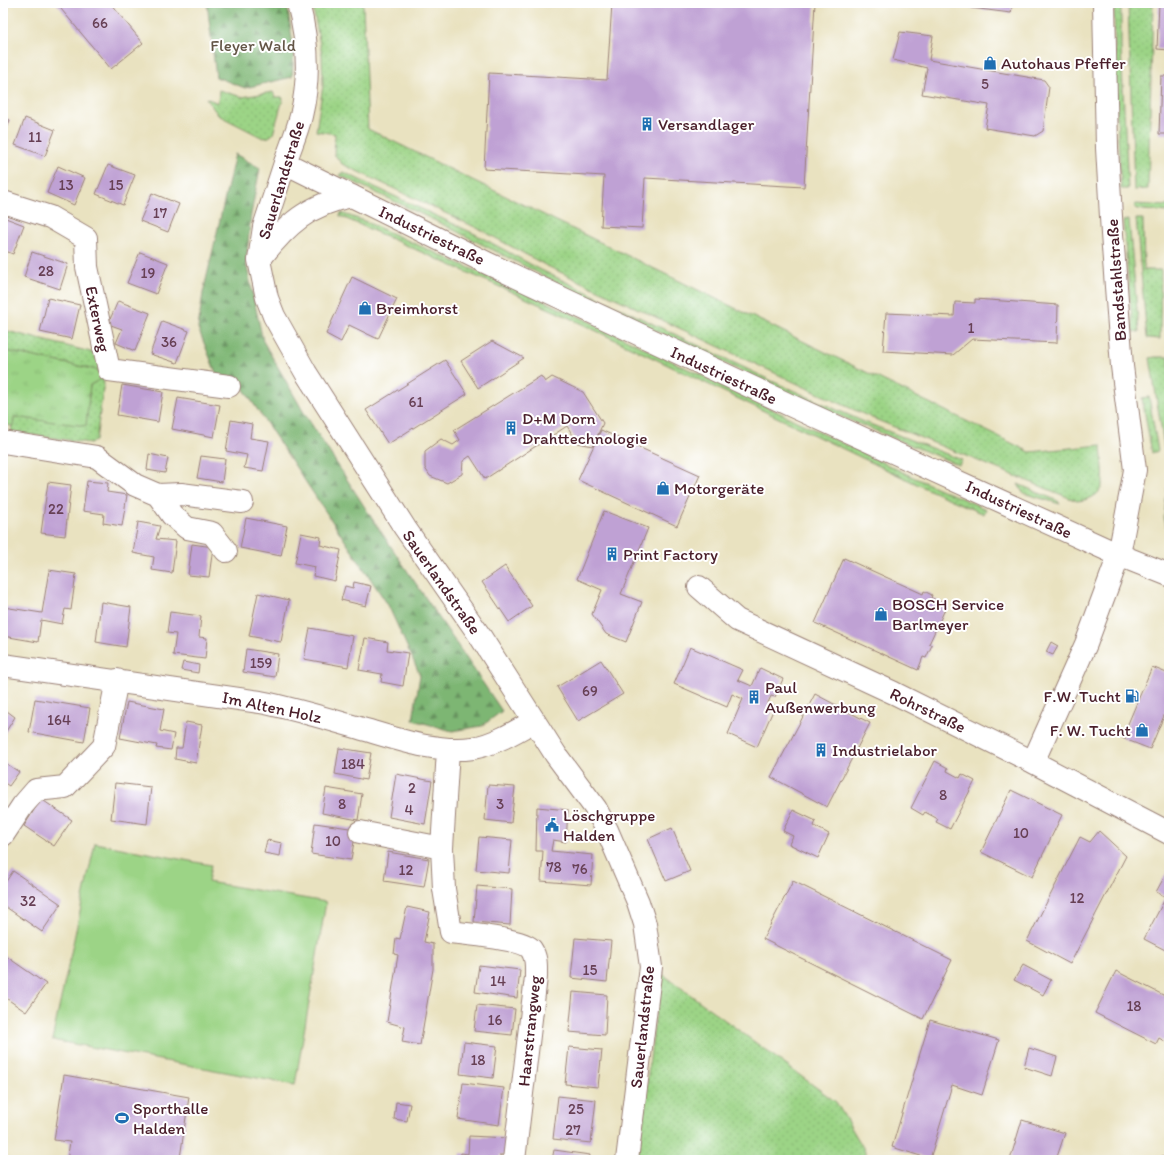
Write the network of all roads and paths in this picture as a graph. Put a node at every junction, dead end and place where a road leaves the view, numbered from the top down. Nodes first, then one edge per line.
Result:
1 (298, 3) edge
2 (1104, 3) edge
3 (285, 163) junction
4 (352, 196) junction
5 (3, 202) edge
6 (259, 260) junction
7 (228, 386) dead end
8 (3, 442) edge
9 (158, 495) junction
10 (219, 499) junction
11 (242, 502) dead end
12 (212, 533) junction
13 (226, 551) dead end
14 (1119, 555) junction
15 (1169, 575) edge
16 (699, 587) dead end
17 (3, 664) edge
18 (117, 680) junction
19 (534, 721) junction
20 (448, 750) junction
21 (1033, 762) junction
22 (360, 832) dead end
23 (1169, 833) edge
24 (3, 835) edge
25 (442, 848) junction
26 (514, 1160) edge
27 (628, 1160) edge

1 - 3 street, Sauerlandstraße
2 - 14 street, Bandstahlstraße
3 - 4 street, Industriestraße
3 - 6 street, Sauerlandstraße
4 - 6 street
4 - 14 street, Industriestraße
5 - 7 street, Exterweg
6 - 19 street, Sauerlandstraße
8 - 9 street
9 - 10 street
9 - 12 street
10 - 11 street
10 - 12 street
12 - 13 street
14 - 15 street, Industriestraße
14 - 21 street
16 - 21 street, Rohrstraße
17 - 18 street, Im Alten Holz
18 - 20 street, Im Alten Holz
18 - 24 street
19 - 20 street, Im Alten Holz
19 - 27 street, Sauerlandstraße
20 - 25 street, Haarstrangweg
21 - 23 street, Rohrstraße
22 - 25 street
25 - 26 street, Haarstrangweg

